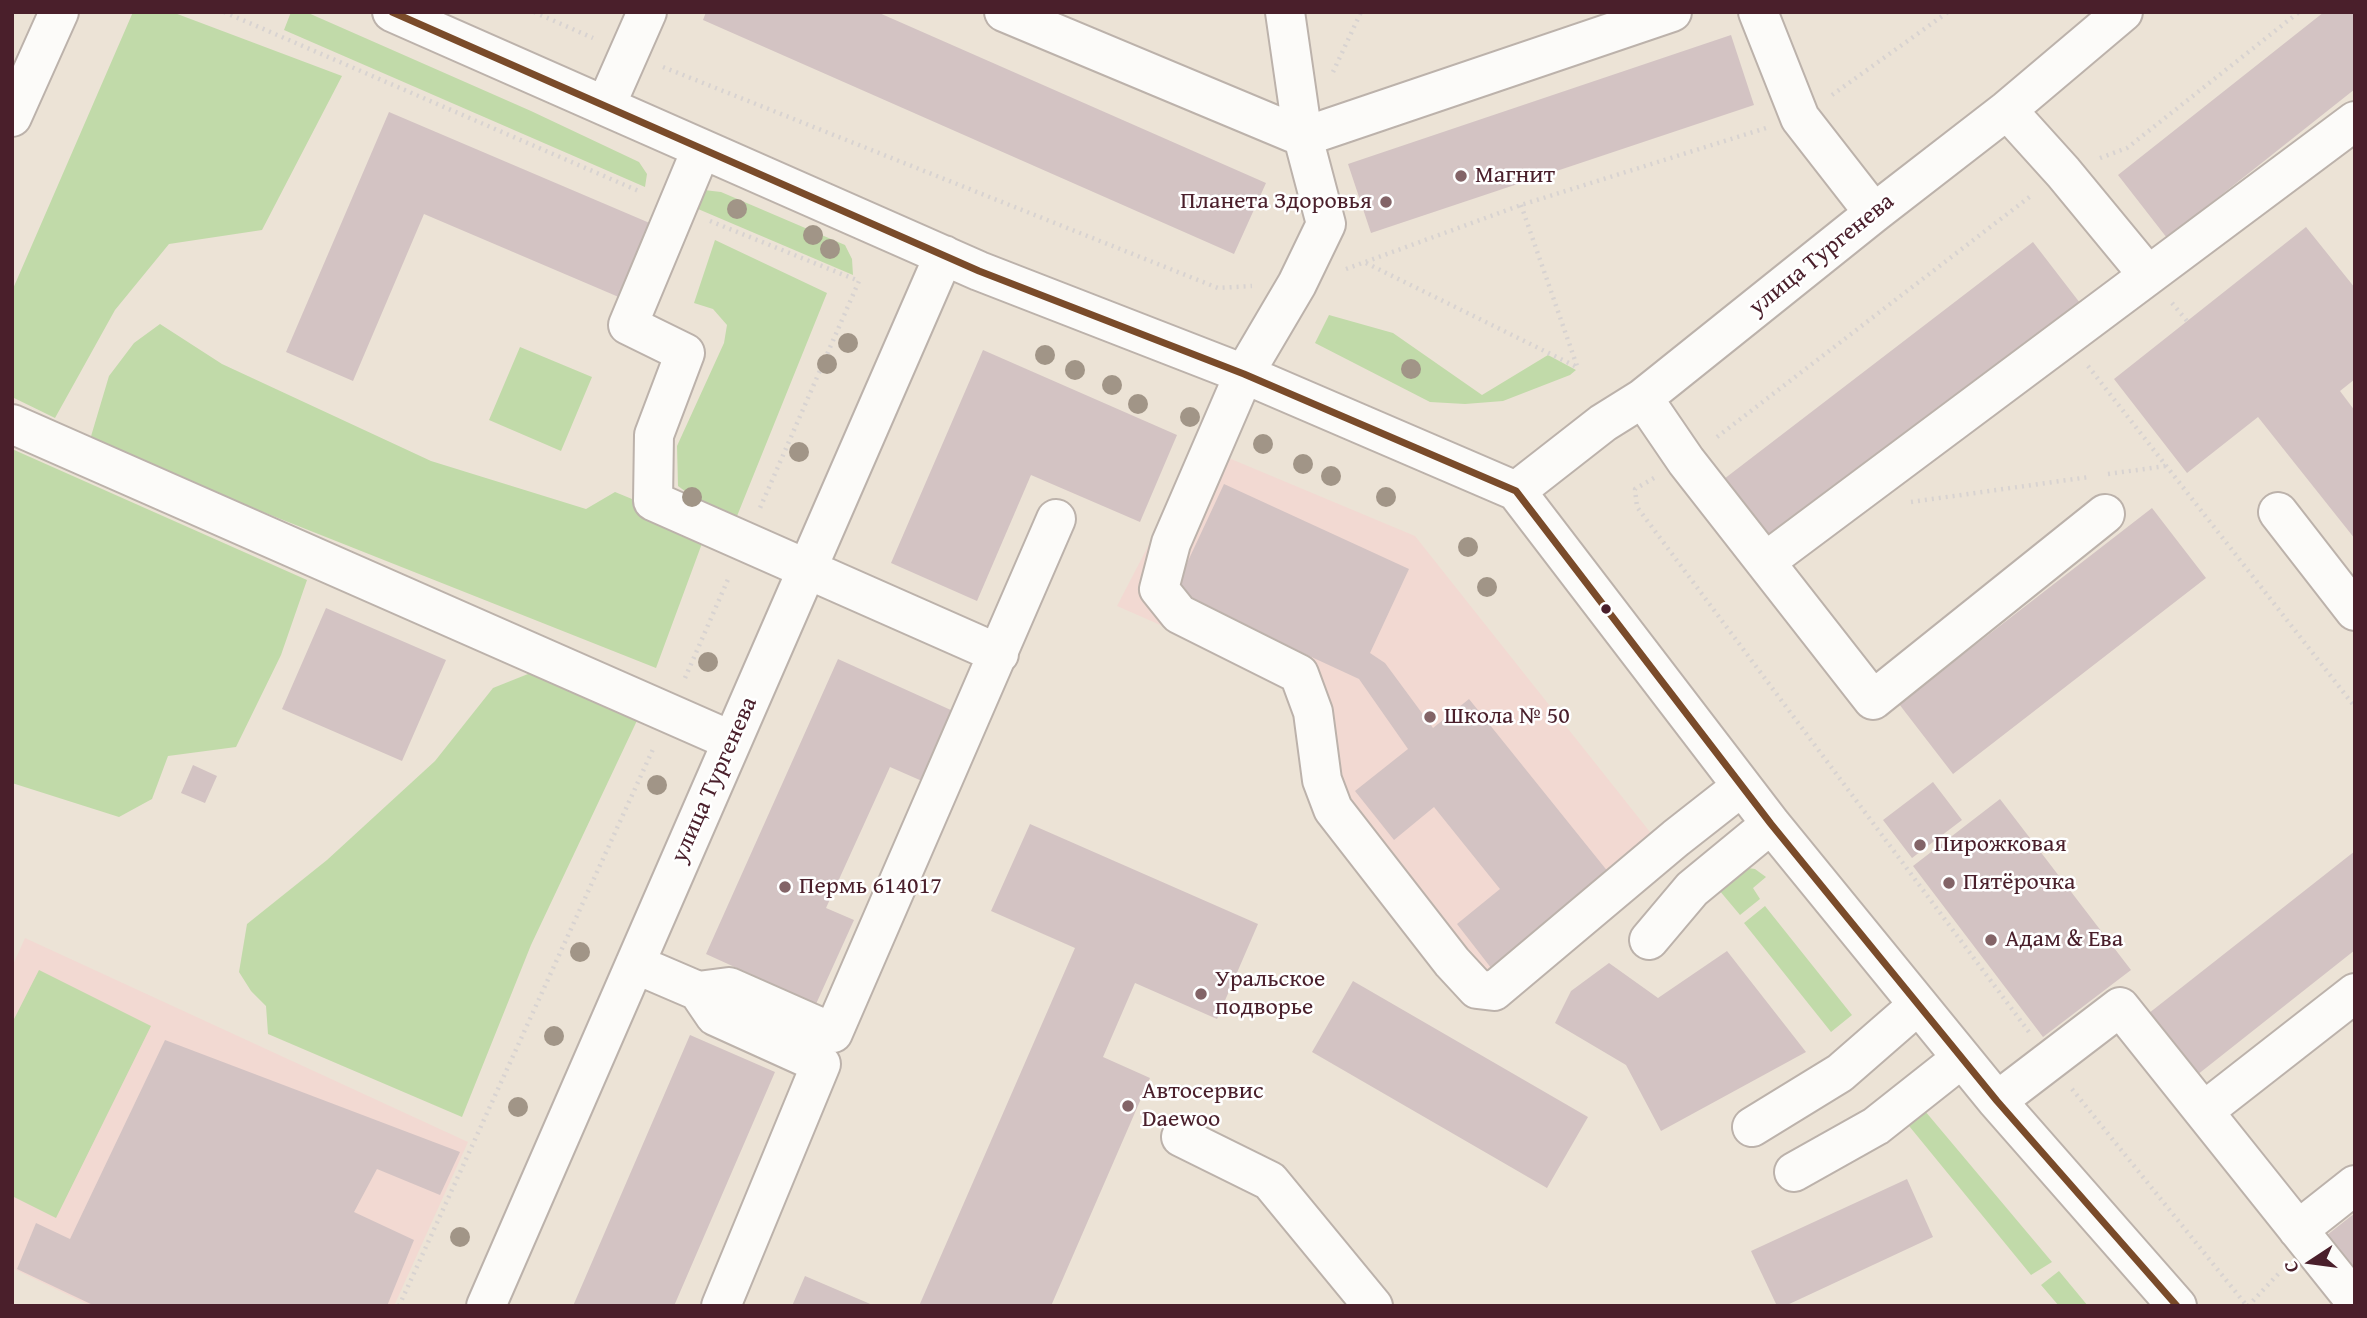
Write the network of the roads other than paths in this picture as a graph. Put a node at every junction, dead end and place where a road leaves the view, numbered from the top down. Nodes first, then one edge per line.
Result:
1 (59, 12) edge
2 (392, 12) edge
3 (647, 12) edge
4 (1004, 12) edge
5 (1285, 12) edge
6 (1672, 12) edge
7 (1758, 12) edge
8 (2123, 12) edge
9 (606, 105) junction
10 (2007, 110) junction
11 (12, 117) edge
12 (2355, 121) edge
13 (1303, 137) junction
14 (701, 150) junction
15 (1874, 213) junction
16 (944, 255) junction
17 (2148, 275) junction
18 (1244, 374) junction
19 (1643, 398) junction
20 (12, 424) edge
21 (1516, 491) junction
22 (2277, 512) dead end
23 (2105, 514) dead end
24 (1056, 519) dead end
25 (1765, 562) junction
26 (806, 570) junction
27 (2355, 611) edge
28 (999, 654) junction
29 (732, 741) junction
30 (1741, 787) junction
31 (1770, 824) junction
32 (1649, 940) dead end
33 (635, 964) junction
34 (698, 991) junction
35 (2355, 993) edge
36 (1918, 1004) junction
37 (1962, 1058) junction
38 (1997, 1101) junction
39 (2204, 1111) junction
40 (1752, 1127) dead end
41 (1181, 1137) dead end
42 (1794, 1172) dead end
43 (2355, 1185) edge
44 (2304, 1237) junction
45 (2355, 1301) edge
46 (486, 1306) edge
47 (721, 1306) edge
48 (1373, 1306) edge
49 (2177, 1306) edge

1 - 11 street
2 - 9 street
3 - 9 street
4 - 13 street
5 - 13 street
6 - 13 street
7 - 15 street
8 - 10 street, улица Тургенева
9 - 14 street
10 - 15 street, улица Тургенева
10 - 17 street
12 - 17 street
13 - 18 street
14 - 16 street
14 - 26 street
15 - 19 street, улица Тургенева
16 - 18 street
16 - 26 street, улица Тургенева
17 - 25 street
18 - 21 street
18 - 30 street
19 - 21 street, улица Тургенева
19 - 25 street
20 - 29 street
21 - 30 street
22 - 27 street
23 - 25 street
24 - 28 street
26 - 28 street
26 - 29 street, улица Тургенева
28 - 34 street
29 - 33 street, улица Тургенева
30 - 31 street
31 - 32 street
31 - 36 street
33 - 34 street
33 - 46 street, улица Тургенева
34 - 47 street
35 - 39 street
36 - 37 street
36 - 40 street
37 - 38 street
37 - 42 street
38 - 39 street
38 - 49 street
39 - 44 street
41 - 48 street
43 - 44 street
44 - 45 street

